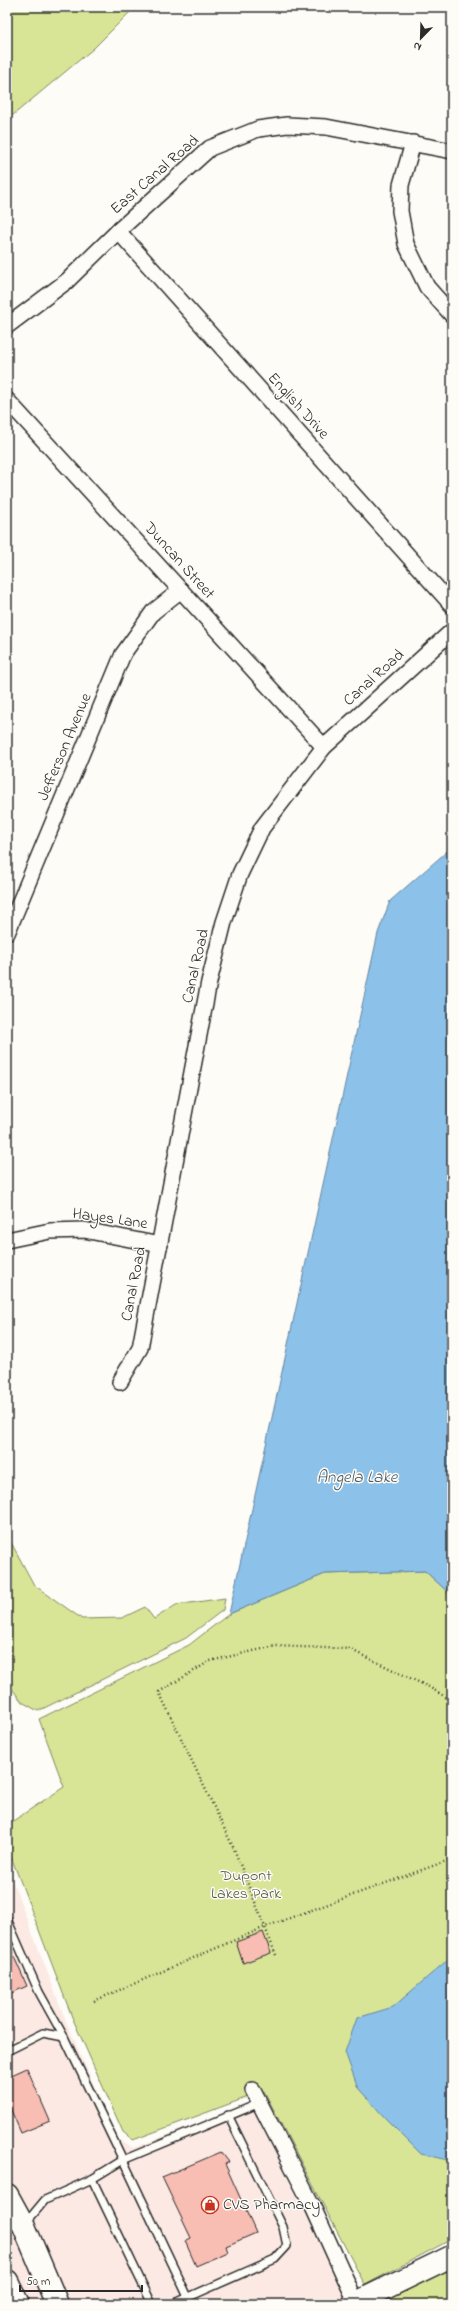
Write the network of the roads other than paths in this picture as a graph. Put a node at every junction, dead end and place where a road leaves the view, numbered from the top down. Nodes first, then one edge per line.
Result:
1 (413, 143) junction
2 (452, 151) edge
3 (118, 232) junction
4 (452, 315) edge
5 (7, 326) edge
6 (7, 400) edge
7 (180, 590) junction
8 (452, 605) edge
9 (452, 631) edge
10 (324, 747) junction
11 (7, 933) edge
12 (7, 1240) edge
13 (160, 1244) junction
14 (120, 1382) dead end
15 (7, 1919) edge
16 (64, 2037) junction
17 (7, 2041) edge
18 (9, 2050) edge
19 (256, 2097) joint
20 (228, 2115) junction
21 (122, 2160) junction
22 (92, 2179) junction
23 (7, 2195) edge
24 (24, 2226) junction
25 (452, 2256) edge
26 (7, 2281) edge
27 (188, 2297) junction
28 (355, 2303) edge
29 (18, 2304) edge
30 (57, 2304) edge
31 (152, 2304) edge
32 (173, 2304) edge

1 - 2 street, East Canal Road
1 - 3 street, East Canal Road
1 - 4 street
3 - 5 street, East Canal Road
3 - 8 street, English Drive
6 - 7 street, Duncan Street
7 - 10 street, Duncan Street
7 - 11 street, Jefferson Avenue
9 - 10 street, Canal Road
10 - 13 street, Canal Road
12 - 13 street, Hayes Lane
13 - 14 street, Canal Road
15 - 16 lane
16 - 18 lane
16 - 21 lane
17 - 18 lane
19 - 20 lane
19 - 28 street
20 - 21 lane
20 - 27 lane
21 - 22 lane
21 - 27 lane
22 - 24 lane
22 - 31 lane
23 - 24 main road
24 - 30 main road
25 - 28 street
26 - 29 main road
27 - 32 lane

